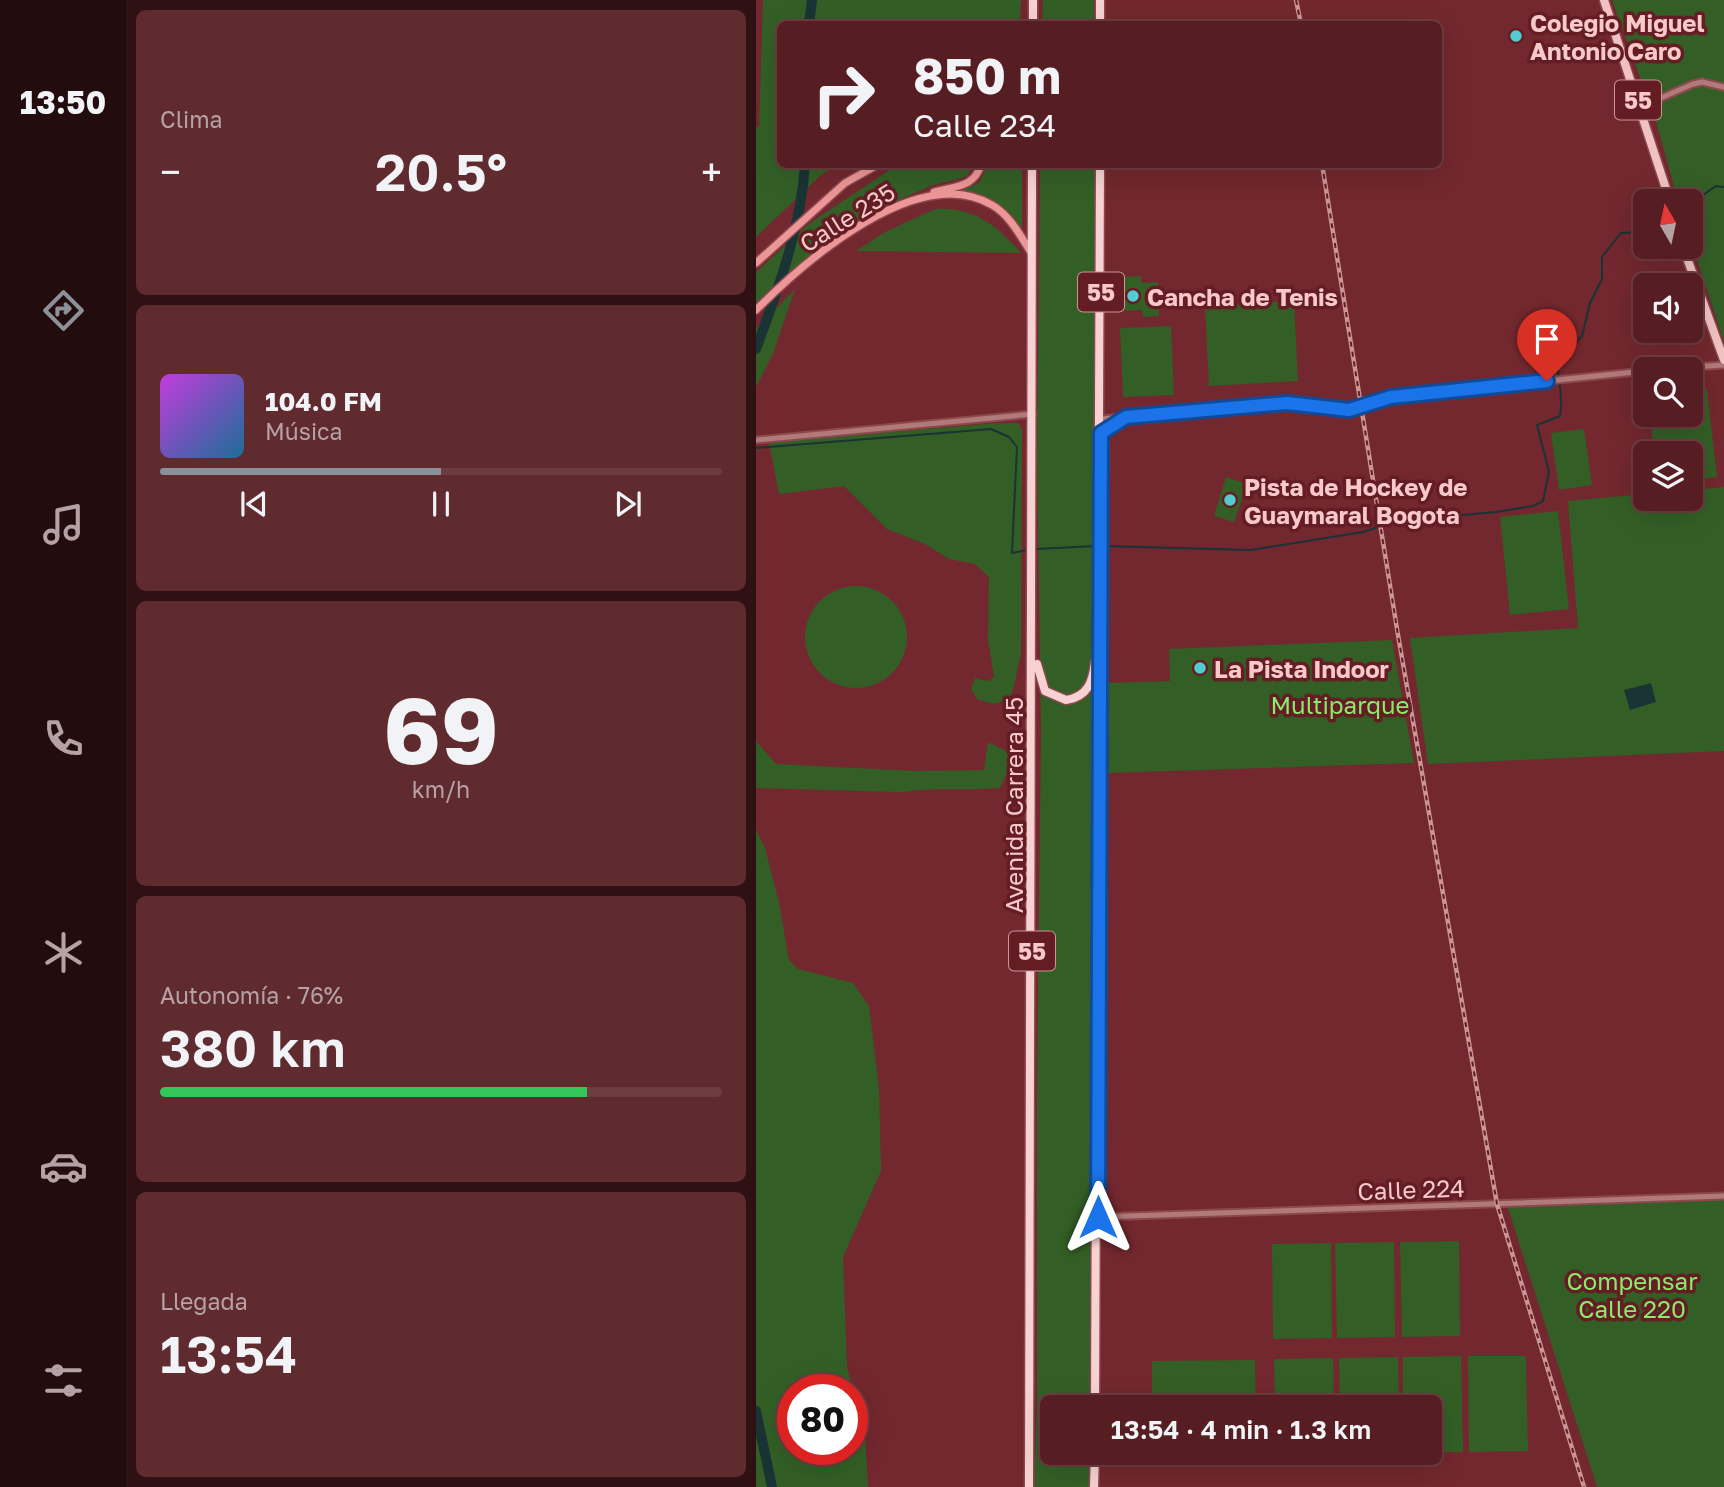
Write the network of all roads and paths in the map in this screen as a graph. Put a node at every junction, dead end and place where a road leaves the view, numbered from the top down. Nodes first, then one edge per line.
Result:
1 (1034, 0) edge
2 (1100, 0) edge
3 (1604, 0) edge
4 (1033, 21) edge
5 (1100, 21) edge
6 (1724, 87) edge
7 (1640, 107) junction
8 (872, 168) edge
9 (980, 168) edge
10 (1032, 168) edge
11 (1100, 168) edge
12 (1666, 189) edge
13 (920, 196) junction
14 (1032, 255) junction
15 (1687, 259) edge
16 (756, 263) edge
17 (756, 310) edge
18 (1724, 363) edge
19 (1703, 365) edge
20 (1633, 371) edge
21 (1033, 414) junction
22 (1126, 417) junction
23 (1101, 419) junction
24 (1101, 433) junction
25 (756, 440) edge
26 (1033, 619) junction
27 (1099, 625) junction
28 (1724, 1196) edge
29 (1098, 1217) junction
30 (1096, 1395) edge
31 (1095, 1465) edge
32 (1029, 1487) edge
33 (1094, 1487) edge

1 - 4 highway
2 - 5 highway
3 - 7 main road, 55
6 - 7 street
7 - 12 main road, 55
8 - 16 main road, Calle 235
9 - 13 main road
10 - 14 highway, Avenida Carrera 45 / 55
11 - 23 highway, 55
13 - 14 main road, Calle 235
13 - 17 main road, Calle 235
14 - 21 highway, Avenida Carrera 45 / 55
15 - 18 main road
18 - 19 street
20 - 22 street
21 - 25 street
21 - 26 highway, Avenida Carrera 45 / 55
22 - 23 street
22 - 24 street
23 - 24 highway, 55
24 - 27 highway, 55
26 - 27 highway
26 - 32 highway, Avenida Carrera 45 / 55
27 - 29 highway, 55
28 - 29 street, Calle 224
29 - 30 highway, 55
31 - 33 highway

